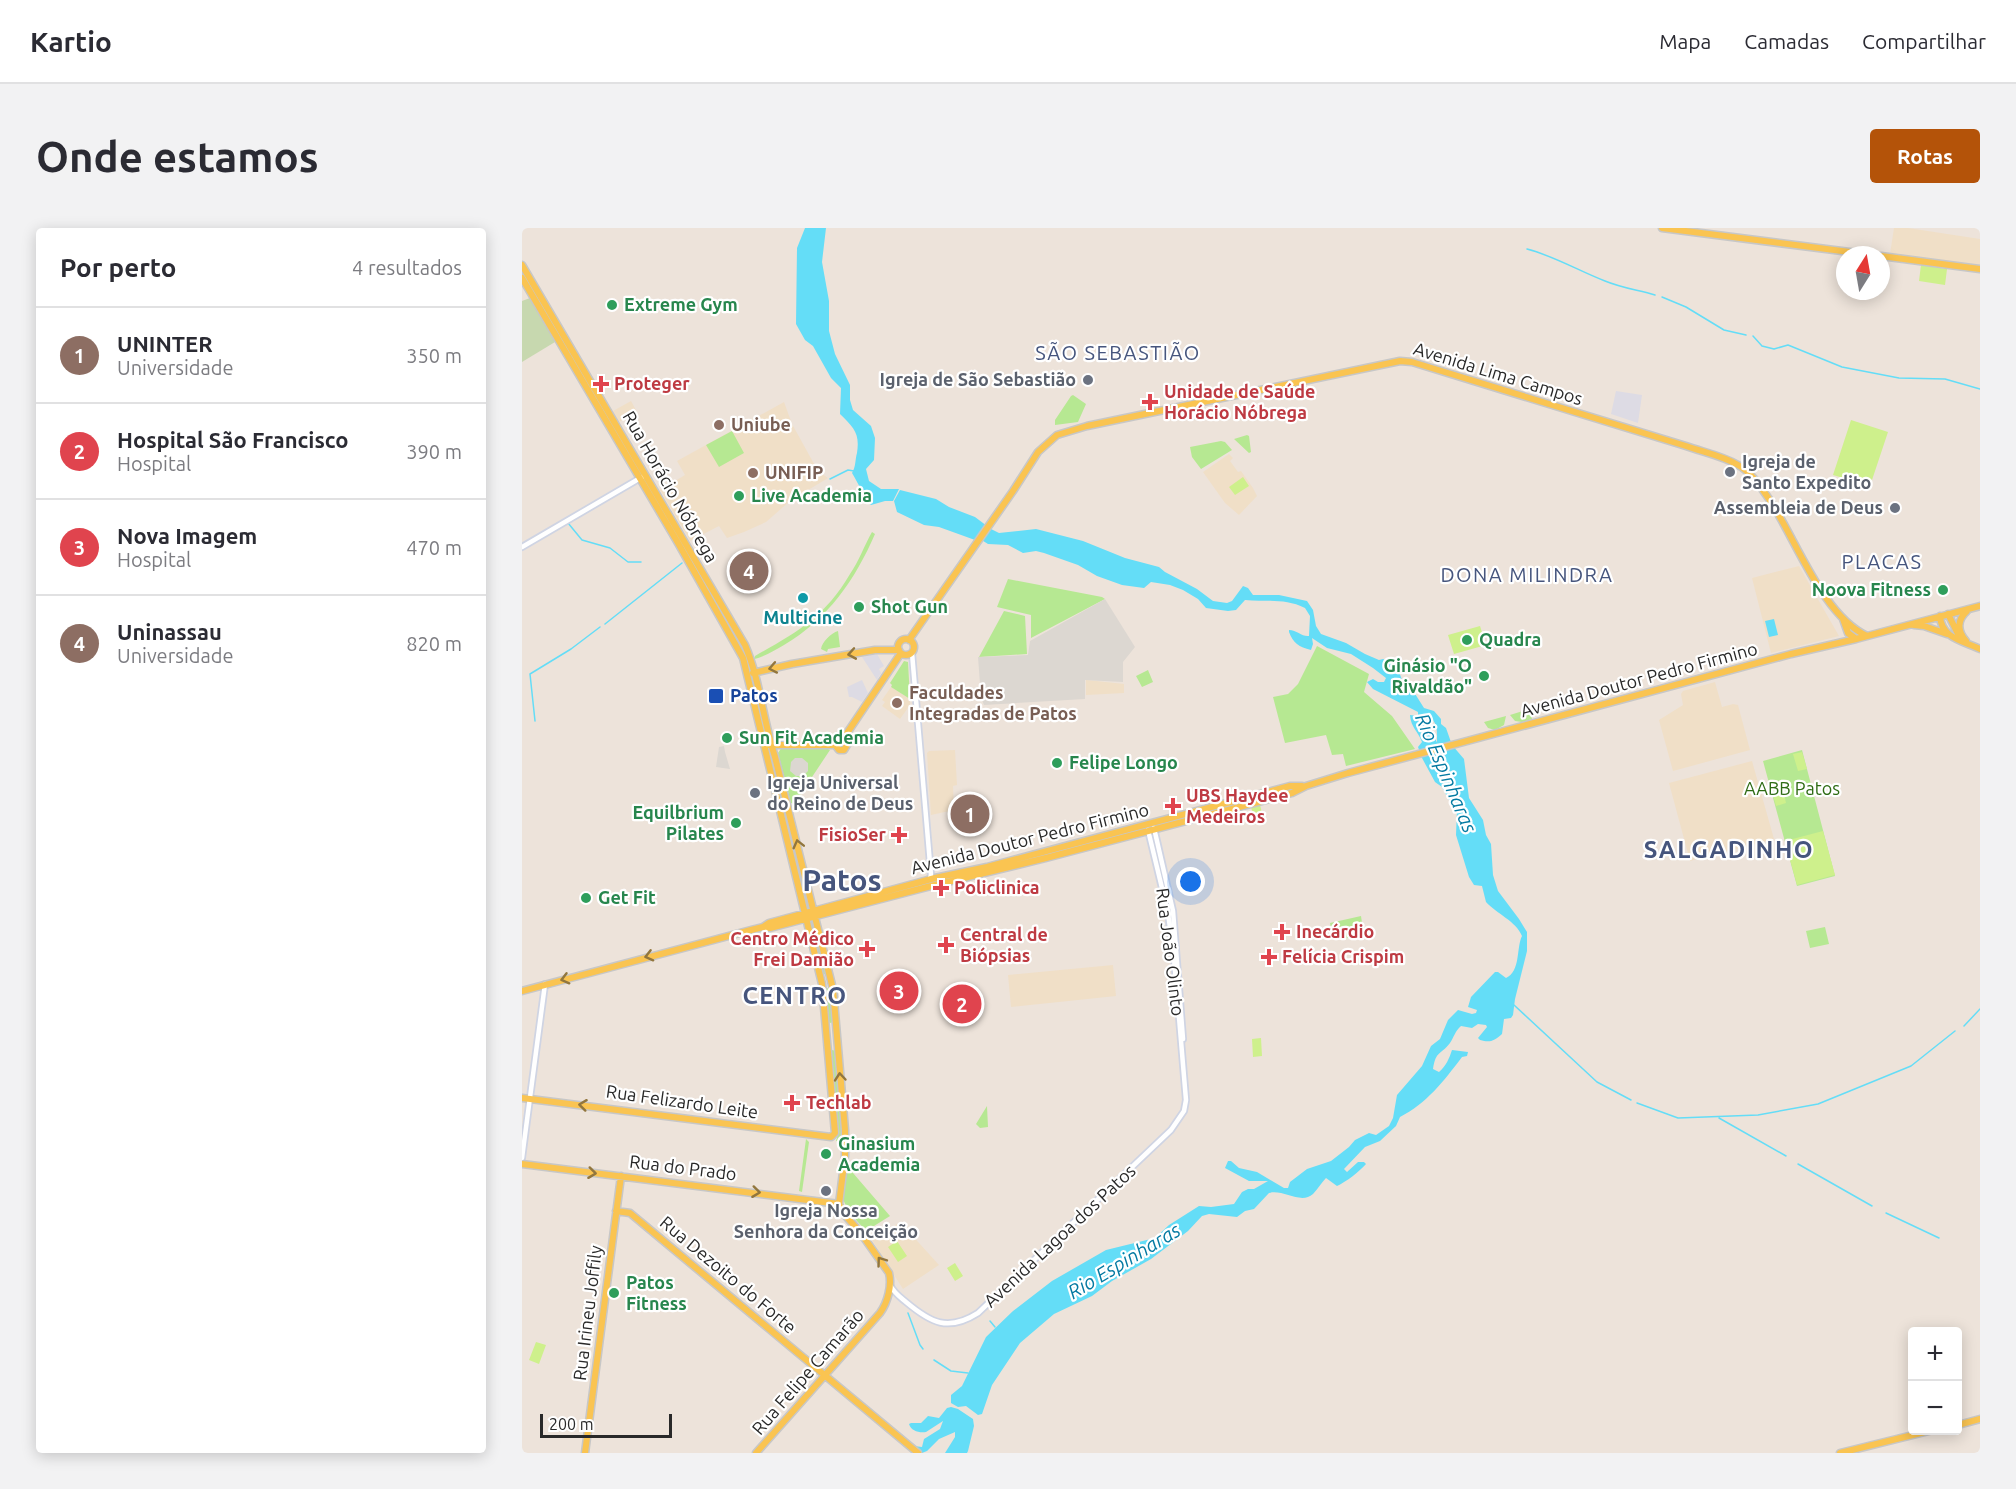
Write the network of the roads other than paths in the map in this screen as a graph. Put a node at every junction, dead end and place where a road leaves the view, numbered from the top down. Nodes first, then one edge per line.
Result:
1 (1662, 228) edge
2 (1836, 250) edge
3 (1890, 257) edge
4 (522, 265) edge
5 (1980, 269) edge
6 (522, 278) edge
7 (643, 476) junction
8 (522, 547) edge
9 (704, 580) junction
10 (1980, 606) edge
11 (1969, 609) junction
12 (1948, 614) junction
13 (1940, 616) junction
14 (1842, 619) junction
15 (1911, 624) junction
16 (1846, 629) junction
17 (1856, 629) junction
18 (1947, 634) junction
19 (1868, 636) junction
20 (1856, 639) junction
21 (1961, 640) junction
22 (908, 641) junction
23 (1841, 643) junction
24 (1969, 644) junction
25 (885, 649) junction
26 (1980, 649) edge
27 (901, 652) junction
28 (912, 653) junction
29 (755, 672) junction
30 (747, 676) junction
31 (844, 740) junction
32 (763, 745) junction
33 (771, 745) junction
34 (835, 745) junction
35 (1150, 826) junction
36 (931, 878) junction
37 (815, 913) junction
38 (806, 916) junction
39 (545, 984) junction
40 (522, 991) edge
41 (838, 1051) junction
42 (828, 1052) junction
43 (1185, 1086) joint
44 (522, 1098) edge
45 (530, 1098) junction
46 (835, 1133) joint
47 (522, 1158) edge
48 (522, 1164) edge
49 (621, 1176) junction
50 (839, 1204) junction
51 (616, 1211) junction
52 (889, 1296) junction
53 (900, 1297) junction
54 (825, 1375) junction
55 (1980, 1419) edge
56 (1962, 1424) edge
57 (1916, 1435) edge
58 (585, 1453) edge
59 (756, 1453) edge
60 (918, 1453) edge
61 (1840, 1453) edge

1 - 2 main road
3 - 5 main road
4 - 7 main road, Rua Horácio Nóbrega
6 - 7 main road, Rua Horácio Nóbrega
7 - 8 street
7 - 9 main road, Rua Horácio Nóbrega
9 - 29 main road, Rua Horácio Nóbrega
9 - 30 main road, Rua Horácio Nóbrega
10 - 11 main road, Avenida Doutor Pedro Firmino
11 - 12 main road, Avenida Doutor Pedro Firmino
11 - 24 main road
12 - 13 main road, Avenida Doutor Pedro Firmino
12 - 21 main road
13 - 15 main road, Avenida Doutor Pedro Firmino
13 - 18 main road
14 - 16 main road
14 - 17 main road
14 - 22 main road, Avenida Lima Campos
15 - 18 main road
15 - 19 main road, Avenida Doutor Pedro Firmino
16 - 20 main road
16 - 23 main road
17 - 19 main road
17 - 20 main road
18 - 21 main road
19 - 20 main road, Avenida Doutor Pedro Firmino
20 - 23 main road, Avenida Doutor Pedro Firmino
21 - 24 main road
22 - 25 main road
22 - 27 main road
22 - 28 main road
23 - 35 main road, Avenida Doutor Pedro Firmino
24 - 26 main road
25 - 27 main road
25 -> 29 main road
27 - 28 main road
27 - 31 main road
28 - 36 street
29 - 30 main road
29 - 33 main road, Rua Horácio Nóbrega
30 - 32 main road, Rua Horácio Nóbrega
31 - 34 main road
31 - 34 main road
32 - 33 main road
32 - 38 main road, Rua Horácio Nóbrega
33 - 34 main road
37 -> 33 main road, Rua Horácio Nóbrega
35 - 36 main road, Avenida Doutor Pedro Firmino
35 - 37 main road, Avenida Doutor Pedro Firmino
35 - 43 street, Rua João Olinto
36 - 37 main road, Avenida Doutor Pedro Firmino
37 - 38 main road, Avenida Doutor Pedro Firmino
37 - 41 main road, Rua Horácio Nóbrega
38 -> 39 main road, Avenida Doutor Pedro Firmino
38 - 42 main road, Rua Horácio Nóbrega
39 - 40 main road, Avenida Doutor Pedro Firmino
39 - 45 street
41 - 42 main road
50 -> 41 main road, Rua Horácio Nóbrega
42 - 46 main road, Rua Horácio Nóbrega
43 - 53 street, Avenida Lagoa dos Patos
44 - 45 main road, Rua Felizardo Leite
46 -> 45 main road, Rua Felizardo Leite
45 - 47 street
48 -> 49 main road, Rua do Prado
49 -> 50 main road, Rua do Prado
49 - 51 main road, Rua Irineu Joffily
52 -> 50 main road
51 - 54 main road, Rua Dezoito do Forte
51 - 58 main road, Rua Irineu Joffily
52 - 53 street, Avenida Lagoa dos Patos
52 - 53 street
52 - 54 main road, Rua Felipe Camarão
54 - 59 main road, Rua Felipe Camarão
54 - 60 main road, Rua Dezoito do Forte
55 - 56 main road
57 - 61 main road

